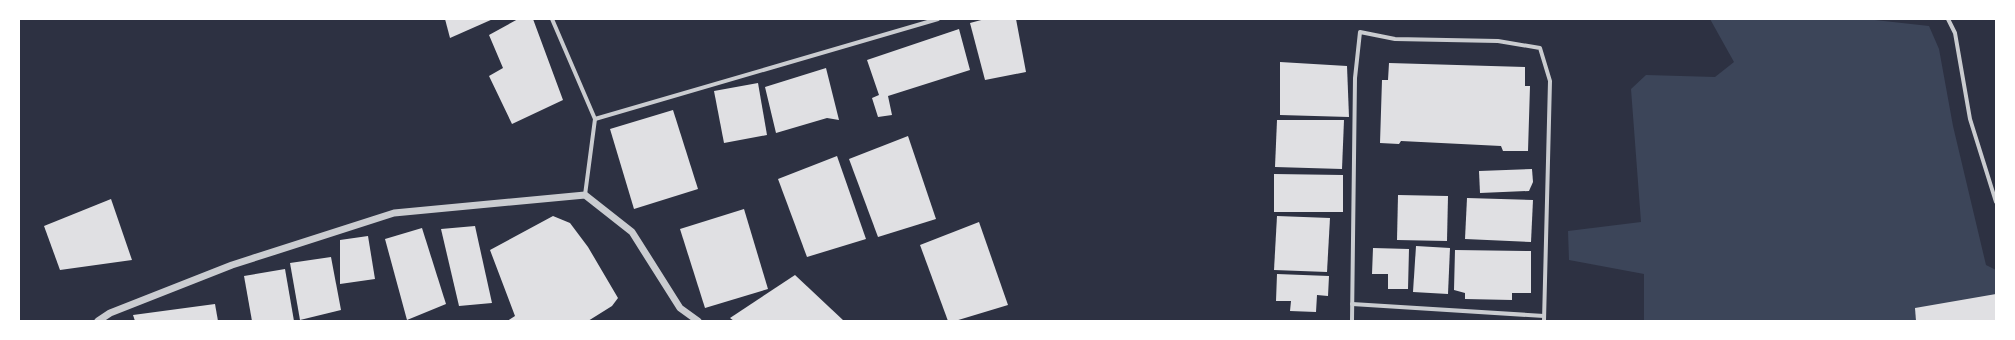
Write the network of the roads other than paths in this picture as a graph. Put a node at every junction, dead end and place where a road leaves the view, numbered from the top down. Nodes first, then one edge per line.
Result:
1 (552, 19) edge
2 (938, 19) edge
3 (1948, 19) edge
4 (596, 118) junction
5 (585, 195) junction
6 (1996, 202) edge
7 (1352, 304) junction
8 (1544, 319) edge
9 (98, 321) edge
10 (698, 321) edge
11 (1352, 321) edge

1 - 4 street
2 - 4 street
3 - 6 street
4 - 5 street
5 - 9 street
5 - 10 street
7 - 8 street
7 - 8 street
7 - 11 street

